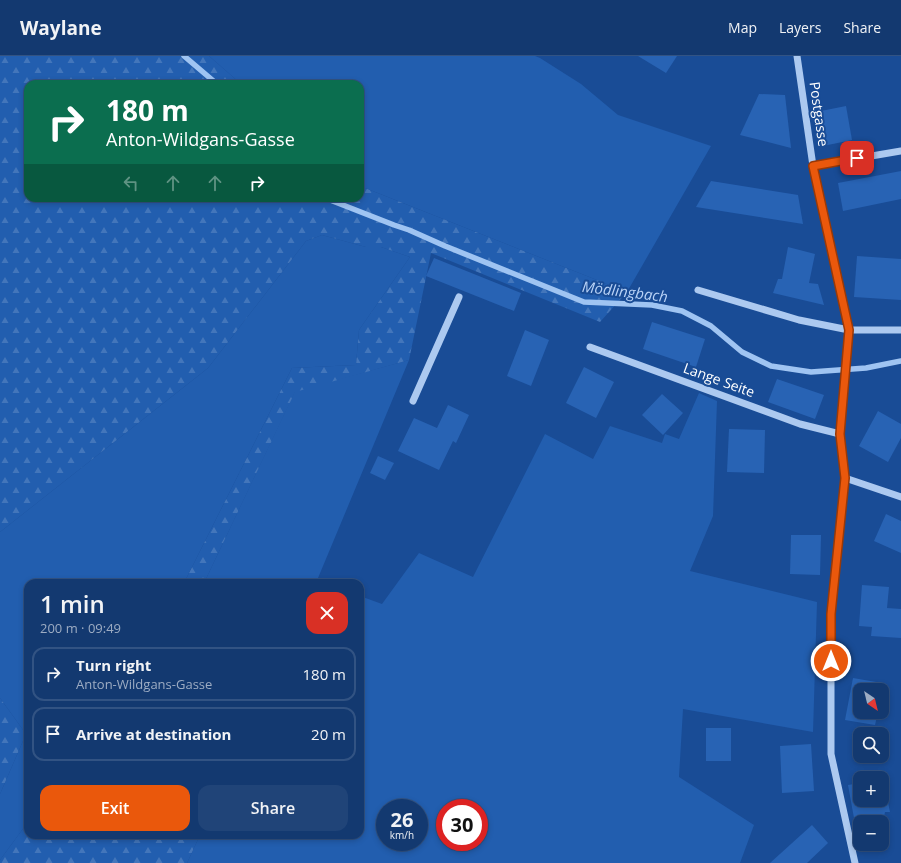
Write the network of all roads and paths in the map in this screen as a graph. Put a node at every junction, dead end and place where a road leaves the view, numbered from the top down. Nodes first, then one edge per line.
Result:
1 (798, 56) edge
2 (901, 151) edge
3 (813, 166) junction
4 (698, 290) dead end
5 (460, 297) dead end
6 (849, 330) junction
7 (901, 330) edge
8 (590, 346) dead end
9 (413, 401) dead end
10 (840, 434) junction
11 (845, 478) junction
12 (901, 497) edge
13 (855, 863) edge

1 - 3 street, Postgasse
2 - 3 street
3 - 6 street, Postgasse
4 - 6 street
5 - 9 street
6 - 7 street
6 - 10 street, Postgasse
8 - 10 street, Lange Seite
10 - 11 street, Postgasse
11 - 12 street
11 - 13 street, Postgasse

